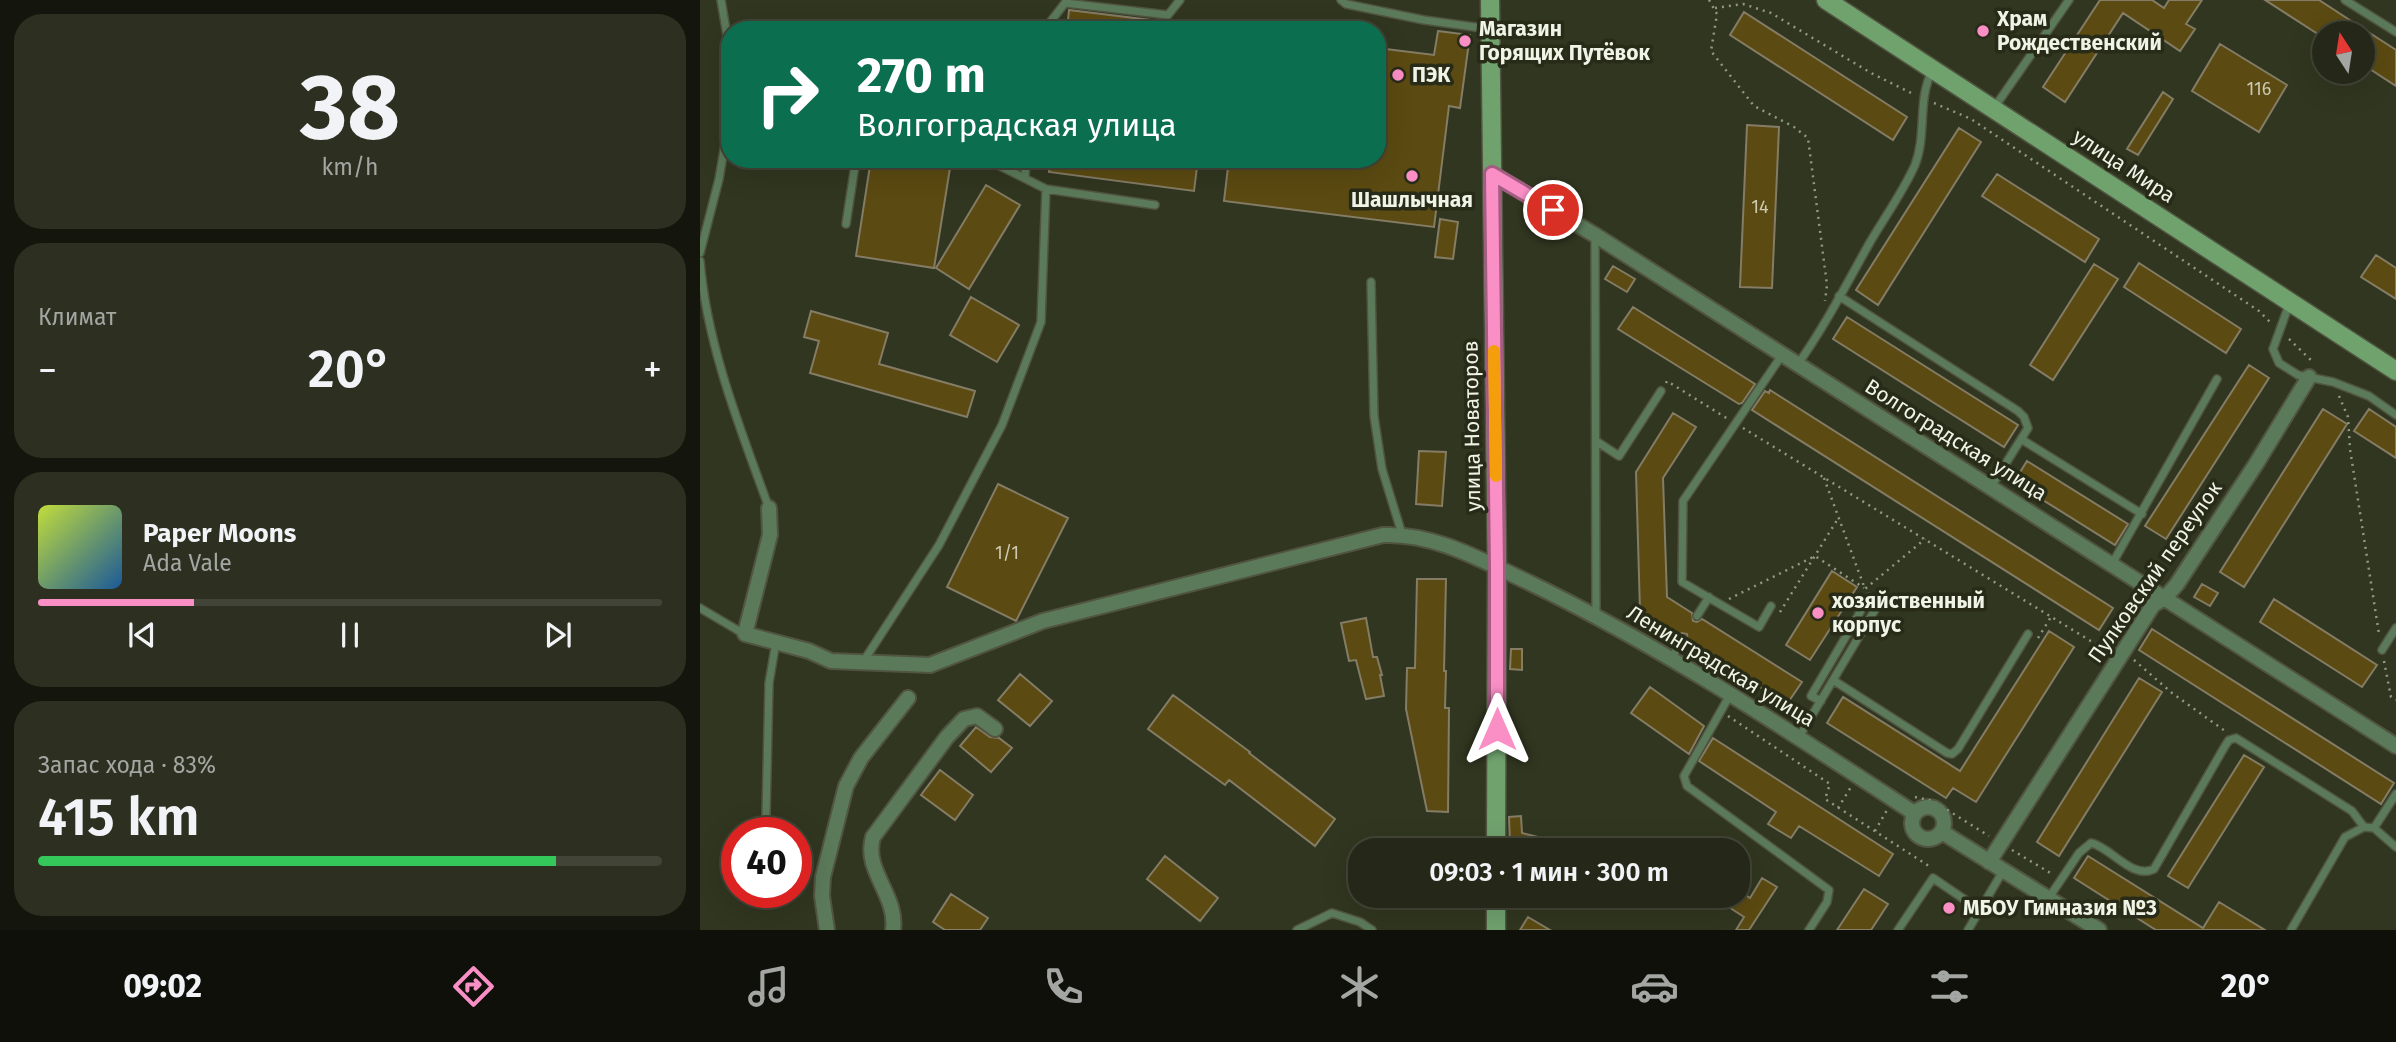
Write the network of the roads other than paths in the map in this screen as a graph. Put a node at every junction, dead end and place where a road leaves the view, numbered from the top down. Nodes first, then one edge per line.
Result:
1 (721, 0) edge
2 (1180, 0) edge
3 (1340, 0) edge
4 (1490, 0) edge
5 (1826, 0) edge
6 (2069, 0) edge
7 (2345, 0) edge
8 (725, 21) edge
9 (1051, 21) edge
10 (1489, 29) junction
11 (2396, 32) edge
12 (1932, 69) junction
13 (1993, 109) junction
14 (721, 167) edge
15 (855, 168) edge
16 (1004, 168) edge
17 (1026, 168) edge
18 (1492, 174) junction
19 (1025, 178) junction
20 (1046, 189) junction
21 (1155, 205) dead end
22 (846, 224) dead end
23 (1595, 235) junction
24 (700, 253) edge
25 (700, 261) edge
26 (1371, 282) dead end
27 (1839, 296) junction
28 (2290, 302) junction
29 (1782, 354) junction
30 (1798, 364) junction
31 (2312, 370) junction
32 (2396, 371) edge
33 (2217, 379) dead end
34 (1661, 391) road end
35 (2396, 415) edge
36 (2021, 439) junction
37 (1596, 441) junction
38 (1991, 487) junction
39 (769, 508) joint
40 (2142, 514) junction
41 (1402, 534) junction
42 (2112, 564) junction
43 (1497, 568) junction
44 (1709, 597) junction
45 (1869, 597) road end
46 (1882, 598) dead end
47 (2165, 598) junction
48 (1771, 606) road end
49 (700, 608) edge
50 (1596, 615) junction
51 (1697, 616) dead end
52 (2396, 628) edge
53 (745, 634) junction
54 (2028, 634) road end
55 (1683, 639) dead end
56 (776, 642) junction
57 (2382, 650) road end
58 (1671, 660) junction
59 (862, 662) junction
60 (1833, 680) junction
61 (1730, 695) junction
62 (908, 698) dead end
63 (1821, 701) junction
64 (995, 729) dead end
65 (1799, 737) junction
66 (2396, 746) edge
67 (2396, 794) edge
68 (1914, 813) junction
69 (766, 815) dead end
70 (2364, 827) junction
71 (2374, 828) junction
72 (1942, 832) junction
73 (1496, 838) edge
74 (2396, 847) edge
75 (1989, 862) junction
76 (2003, 871) junction
77 (2048, 899) junction
78 (1496, 908) edge
79 (1980, 910) junction
80 (2091, 928) edge
81 (827, 930) edge
82 (893, 930) edge
83 (1297, 930) edge
84 (1372, 930) edge
85 (1496, 930) edge
86 (1809, 930) edge
87 (1898, 930) edge
88 (1968, 930) edge
89 (2291, 930) edge

1 - 8 lane
2 - 9 lane
3 - 10 lane
4 - 10 street, улица Новаторов
5 - 12 street, улица Мира
6 - 13 lane
7 - 11 lane
10 - 18 street, улица Новаторов
12 - 13 street, улица Мира
12 - 27 lane
13 - 28 street, улица Мира
14 - 24 lane
15 - 22 lane
16 - 19 lane
17 - 19 lane
18 - 23 street, Волгоградская улица
18 - 43 street, улица Новаторов
19 - 20 lane
20 - 21 lane
20 - 59 lane
23 - 29 street, Волгоградская улица
23 - 37 lane
25 - 39 lane
26 - 41 lane
27 - 30 lane
27 - 36 lane
28 - 31 lane
28 - 32 street, улица Мира
29 - 30 street, Волгоградская улица
29 - 44 lane
30 - 38 street, Волгоградская улица
31 - 35 lane
31 - 47 street, Пулковский переулок
33 - 40 lane
34 - 37 lane
36 - 38 lane
36 - 40 lane
37 - 50 lane
38 - 42 street, Волгоградская улица
39 - 53 street
40 - 42 lane
41 - 43 street, Ленинградская улица
41 - 59 street
42 - 47 street, Волгоградская улица
43 - 50 street, Ленинградская улица
43 - 73 street, улица Новаторов
44 - 48 lane
44 - 51 lane
45 - 63 lane
46 - 60 lane
47 - 66 street, Волгоградская улица
47 - 75 street, Пулковский переулок
49 - 53 lane
50 - 58 street, Ленинградская улица
52 - 57 lane
53 - 56 street
54 - 60 lane
55 - 58 lane
56 - 59 street
56 - 69 lane
58 - 61 street, Ленинградская улица
60 - 63 lane
61 - 65 street, Ленинградская улица
61 - 86 lane
62 - 81 street
63 - 65 lane
64 - 82 street
65 - 68 street, Ленинградская улица
67 - 71 lane
68 - 72 street, Ленинградская улица
68 - 72 street, Ленинградская улица
70 - 71 lane
70 - 77 lane
70 - 89 lane
71 - 74 lane
72 - 75 street, Ленинградская улица
75 - 76 street, Ленинградская улица
76 - 77 street, Ленинградская улица
76 - 79 lane
77 - 80 street, Ленинградская улица
78 - 85 street
79 - 87 lane
79 - 88 lane
83 - 84 lane

